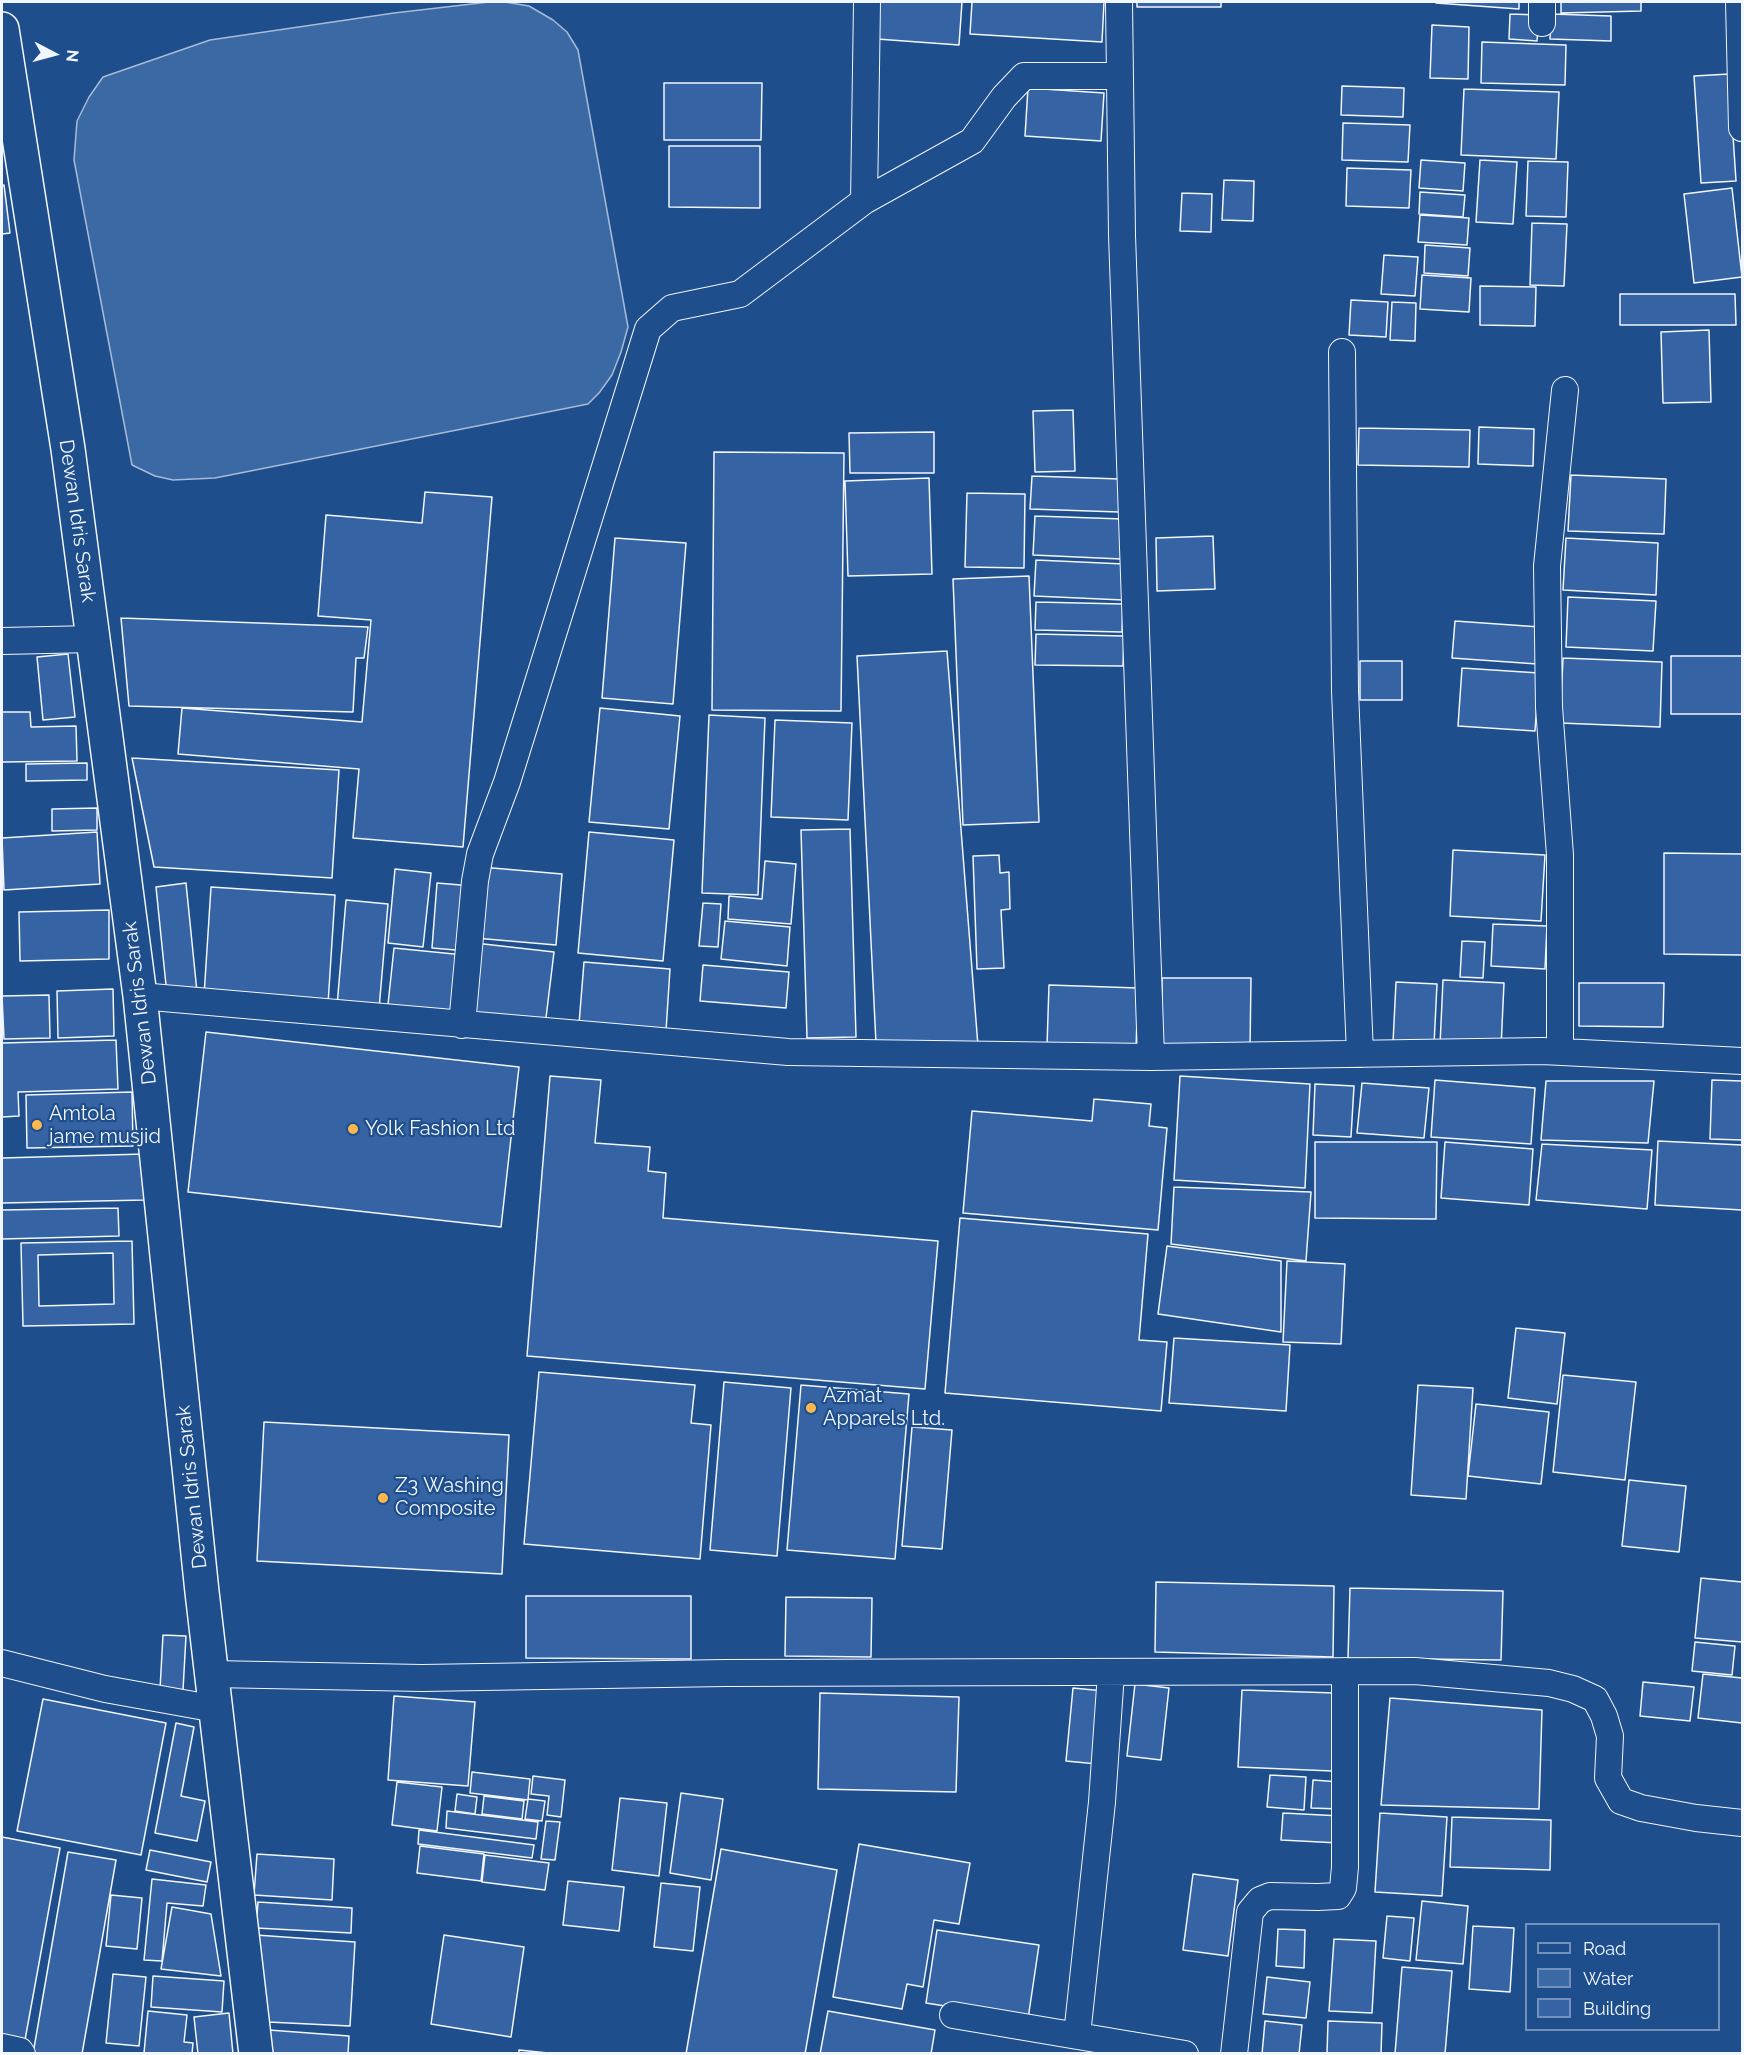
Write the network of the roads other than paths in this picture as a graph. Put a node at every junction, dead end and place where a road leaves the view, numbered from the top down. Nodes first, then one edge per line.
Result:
1 (867, 2) edge
2 (1119, 2) edge
3 (1739, 2) edge
4 (2, 29) edge
5 (1120, 76) junction
6 (1743, 128) edge
7 (864, 201) junction
8 (1342, 352) dead end
9 (1565, 390) dead end
10 (93, 639) junction
11 (2, 641) edge
12 (140, 996) junction
13 (462, 1025) junction
14 (1560, 1052) junction
15 (1360, 1054) junction
16 (1151, 1057) junction
17 (1743, 1061) edge
18 (2, 1663) edge
19 (1345, 1671) junction
20 (1111, 1673) junction
21 (212, 1674) junction
22 (216, 1709) junction
23 (1743, 1823) edge
24 (953, 2015) dead end
25 (1077, 2035) junction
26 (2, 2047) edge
27 (22, 2054) edge
28 (256, 2054) edge
29 (1185, 2054) edge
30 (1234, 2054) edge

1 - 7 street
2 - 5 street
3 - 6 street
4 - 10 main road, Dewan Idris Sarak
5 - 7 street
5 - 16 street
7 - 13 street
8 - 15 street
9 - 14 street
10 - 11 street
10 - 12 main road, Dewan Idris Sarak
12 - 13 street
12 - 21 main road, Dewan Idris Sarak
13 - 16 street
14 - 15 street
14 - 17 street
15 - 16 street
18 - 22 street
19 - 20 street
19 - 23 street
19 - 30 street
20 - 21 street
20 - 25 street
21 - 22 main road, Dewan Idris Sarak
22 - 28 main road, Dewan Idris Sarak
24 - 25 street
25 - 29 street
26 - 27 street

